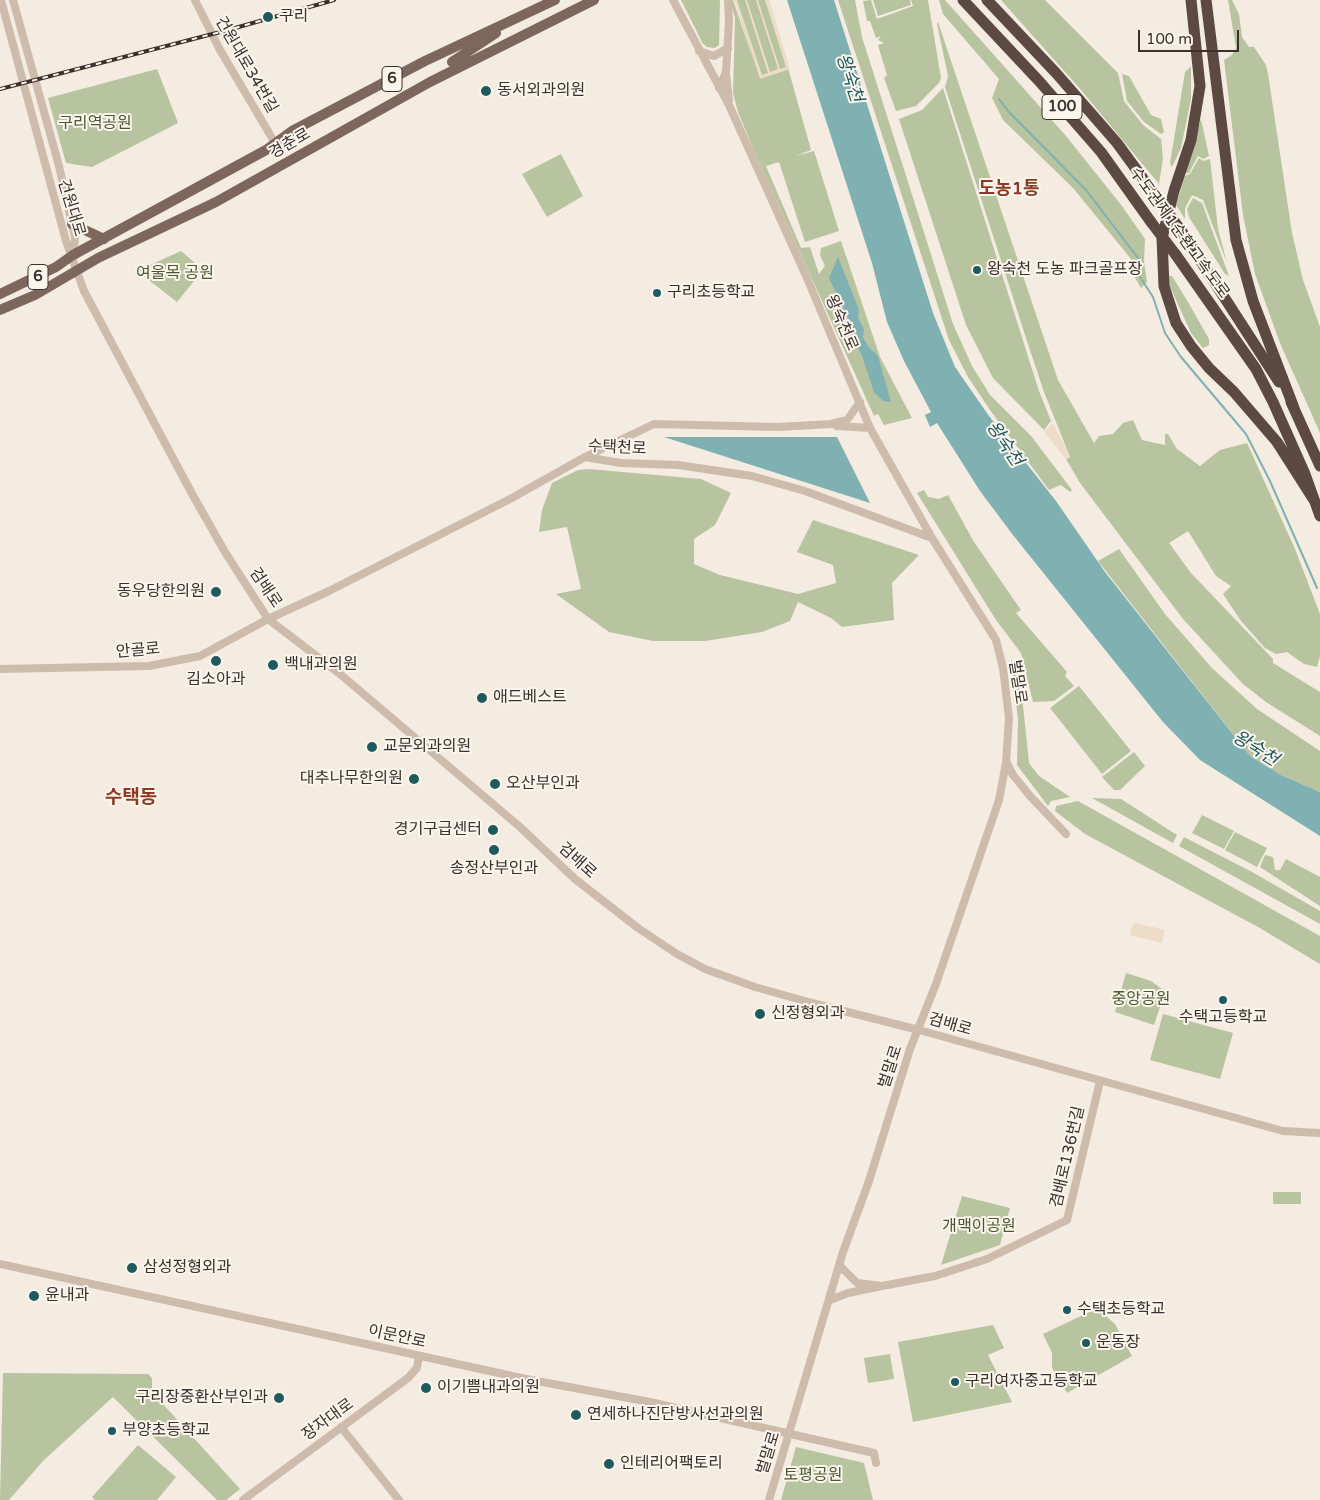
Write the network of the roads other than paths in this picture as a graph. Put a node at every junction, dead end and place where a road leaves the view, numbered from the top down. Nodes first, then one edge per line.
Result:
1 (1, 0) edge
2 (12, 0) edge
3 (195, 0) edge
4 (556, 0) edge
5 (594, 0) edge
6 (673, 0) edge
7 (728, 0) edge
8 (963, 0) edge
9 (987, 0) edge
10 (1191, 0) edge
11 (1206, 0) edge
12 (522, 16) junction
13 (728, 48) junction
14 (698, 51) junction
15 (452, 62) dead end
16 (726, 72) junction
17 (720, 88) junction
18 (729, 105) junction
19 (275, 143) junction
20 (72, 224) junction
21 (104, 239) junction
22 (73, 255) junction
23 (78, 271) junction
24 (0, 294) edge
25 (0, 310) edge
26 (860, 402) junction
27 (1294, 408) junction
28 (831, 424) junction
29 (870, 428) junction
30 (610, 445) junction
31 (585, 457) junction
32 (616, 462) junction
33 (1320, 466) edge
34 (1314, 500) junction
35 (1320, 516) edge
36 (932, 538) junction
37 (268, 619) junction
38 (996, 640) joint
39 (0, 669) edge
40 (1006, 763) junction
41 (1066, 834) dead end
42 (919, 1030) junction
43 (1100, 1081) junction
44 (1320, 1133) edge
45 (0, 1264) edge
46 (840, 1266) junction
47 (882, 1286) junction
48 (830, 1300) junction
49 (419, 1356) junction
50 (341, 1427) junction
51 (789, 1434) junction
52 (876, 1463) dead end
53 (243, 1500) edge
54 (399, 1500) edge
55 (769, 1500) edge

1 - 22 street, 건원대로
2 - 20 street, 건원대로
3 - 19 street, 건원대로34번길
4 - 12 main road, 경춘로 / 6
5 - 23 main road, 경춘로
6 - 14 street, 왕숙천로
7 - 13 street
8 - 34 highway, 수도권제1순환고속도로 / 100, bridge
9 - 27 highway, 수도권제1순환고속도로 / 100, bridge
10 - 34 highway
11 - 27 highway
12 - 15 main road, 경춘로
12 - 19 main road, 경춘로 / 6
13 - 14 street
13 - 16 street
14 - 17 street, 왕숙천로
16 - 17 street
16 - 18 street
17 - 18 street, 왕숙천로
18 - 26 street, 왕숙천로
19 - 21 main road, 경춘로 / 6
20 - 21 main road
20 - 22 street, 건원대로
21 - 22 main road, 경춘로 / 6
22 - 23 street, 검배로
22 - 24 main road, 경춘로 / 6
23 - 25 main road, 경춘로
23 - 37 street, 검배로
26 - 28 street
26 - 29 street, 왕숙천로
27 - 33 highway, 수도권제1순환고속도로 / 100
28 - 29 street
28 - 30 street
29 - 36 street, 왕숙천로
30 - 31 street
30 - 32 street
31 - 32 street, 수택천로
31 - 37 street, 수택천로
32 - 36 street, 수택천로
34 - 35 highway, 수도권제1순환고속도로 / 100
36 - 38 street, 왕숙천로
37 - 39 street, 안골로
37 - 42 street, 검배로
38 - 40 street, 벌말로
40 - 41 street
40 - 42 street, 벌말로
42 - 43 street, 검배로
42 - 46 street, 벌말로
43 - 44 street, 검배로
43 - 47 street, 겸배로136번길
45 - 49 street, 이문안로
46 - 47 street
46 - 48 street, 벌말로
47 - 48 street
48 - 51 street, 벌말로
49 - 50 street, 장자대로
49 - 51 street, 이문안로
50 - 53 street, 장자대로
50 - 54 street
51 - 52 street, 이문안로
51 - 55 street, 벌말로

